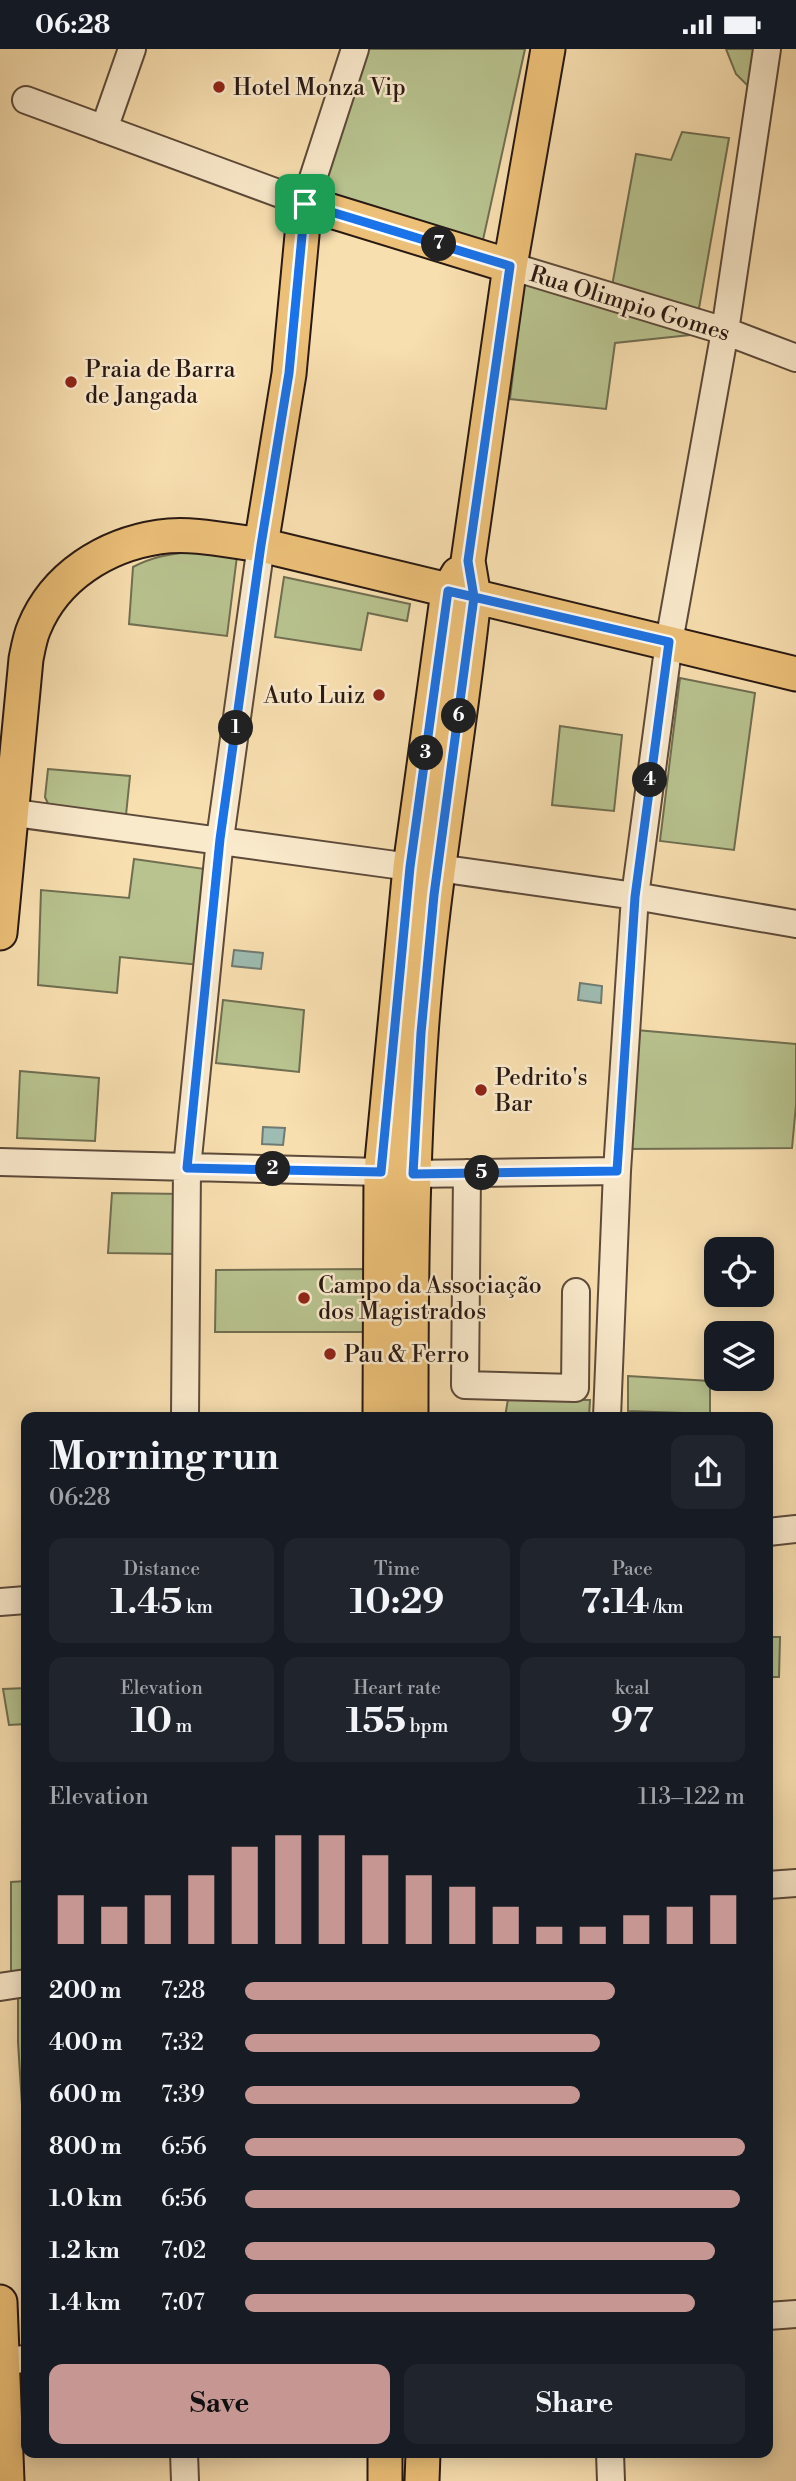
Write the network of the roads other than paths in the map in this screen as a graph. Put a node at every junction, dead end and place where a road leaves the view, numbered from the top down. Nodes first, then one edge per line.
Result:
1 (132, 49) edge
2 (355, 49) edge
3 (548, 49) edge
4 (767, 49) edge
5 (26, 100) dead end
6 (104, 129) junction
7 (305, 204) junction
8 (510, 266) junction
9 (725, 331) junction
10 (796, 358) edge
11 (261, 545) junction
12 (475, 602) junction
13 (669, 642) junction
14 (796, 674) edge
15 (5, 812) edge
16 (220, 839) junction
17 (424, 867) junction
18 (635, 897) junction
19 (796, 924) edge
20 (0, 933) edge
21 (0, 1162) edge
22 (187, 1168) junction
23 (617, 1171) junction
24 (397, 1173) junction
25 (467, 1173) junction
26 (576, 1292) dead end
27 (395, 1402) edge
28 (185, 1412) edge
29 (607, 1412) edge
30 (796, 1529) edge
31 (773, 1531) edge
32 (21, 1600) edge
33 (0, 1602) edge
34 (796, 1883) edge
35 (773, 1885) edge
36 (21, 1984) edge
37 (0, 1987) edge
38 (0, 2302) edge
39 (796, 2314) edge
40 (773, 2316) edge
41 (10, 2360) edge
42 (184, 2458) edge
43 (386, 2458) edge
44 (423, 2458) edge
45 (610, 2458) edge
46 (7, 2481) edge
47 (186, 2481) edge
48 (385, 2481) edge
49 (422, 2481) edge
50 (611, 2481) edge

1 - 6 street
2 - 7 street
3 - 8 main road
4 - 9 street
5 - 6 street, Rua Olimpio Gomes
6 - 7 street, Rua Olimpio Gomes
7 - 8 main road, Rua Olimpio Gomes
7 - 11 main road
8 - 9 street, Rua Olimpio Gomes
8 - 12 main road
9 - 10 street, Rua Olimpio Gomes
9 - 13 street
11 - 12 main road
11 - 15 main road
11 - 16 street
12 - 13 main road
12 - 17 main road
13 - 14 main road
13 - 18 street
15 - 16 street
15 - 20 main road
16 - 17 street
16 - 22 street
17 - 18 street
17 - 24 main road
18 - 19 street
18 - 23 street
21 - 22 street
22 - 24 street
22 - 28 street
23 - 25 street
23 - 29 street
24 - 25 street
24 - 27 main road
25 - 26 street
30 - 31 street
32 - 33 street
34 - 35 street
36 - 37 street
38 - 41 main road
39 - 40 street
41 - 46 main road
42 - 47 street
43 - 48 main road
44 - 49 main road
45 - 50 street

